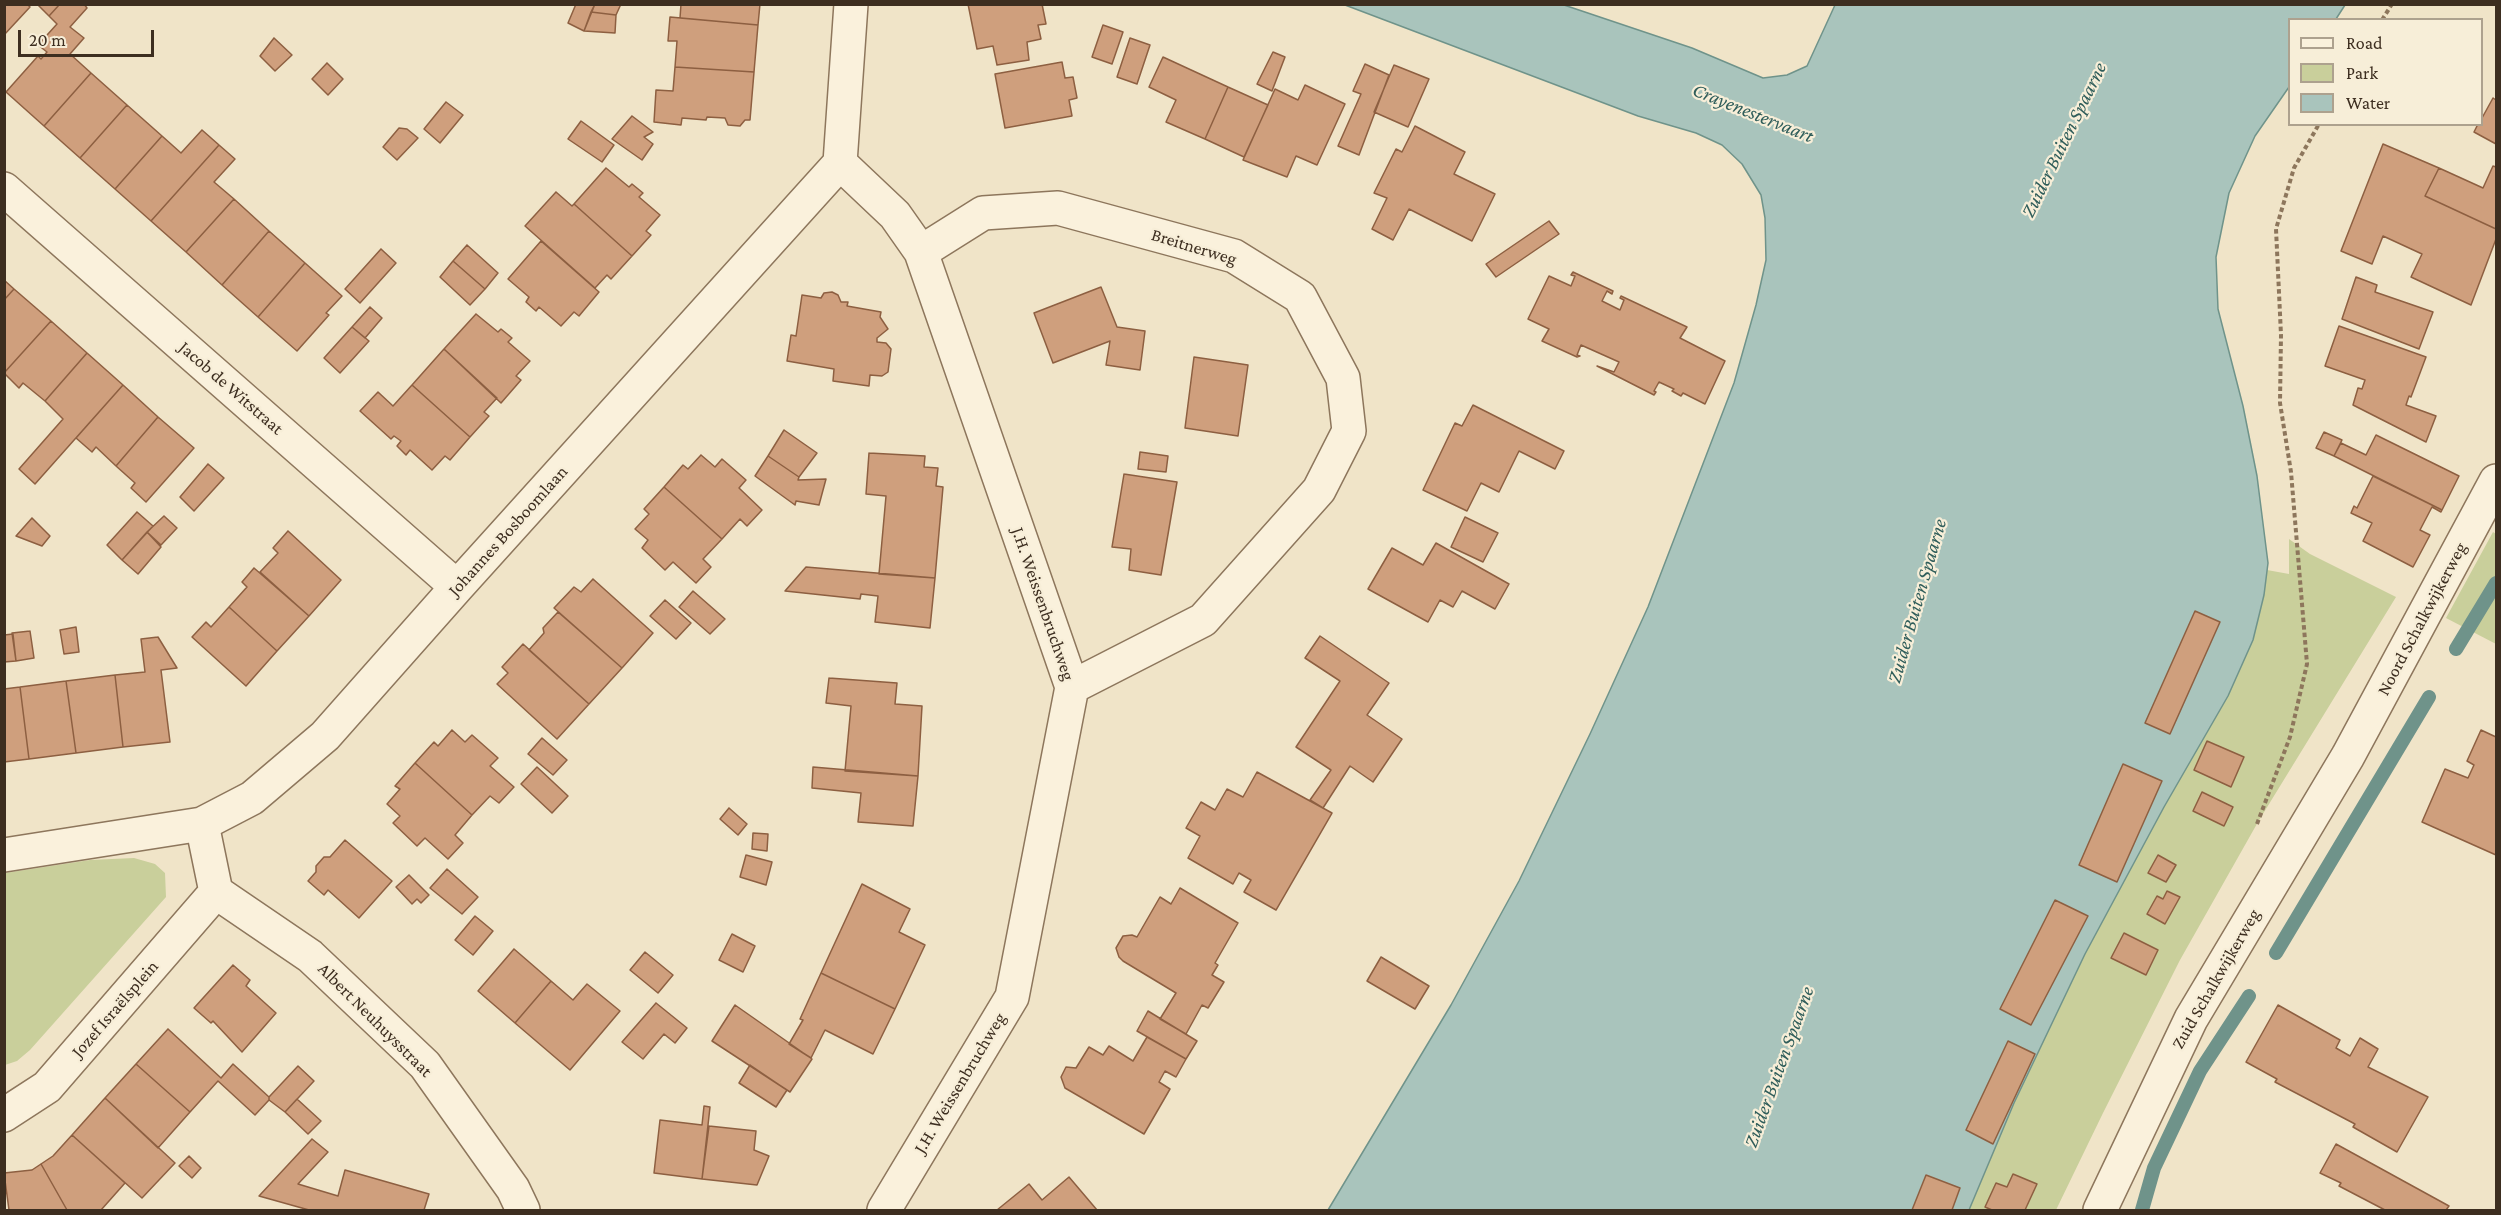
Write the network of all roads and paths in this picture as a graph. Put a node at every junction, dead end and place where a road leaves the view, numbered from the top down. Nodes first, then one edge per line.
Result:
1 (851, 4) edge
2 (2392, 4) edge
3 (2383, 18) edge
4 (2318, 126) edge
5 (840, 163) junction
6 (4, 189) edge
7 (921, 252) junction
8 (2496, 481) edge
9 (457, 587) junction
10 (1072, 687) junction
11 (2348, 756) joint
12 (202, 824) junction
13 (2253, 832) dead end
14 (4, 855) edge
15 (216, 892) junction
16 (4, 1115) edge
17 (523, 1210) edge
18 (884, 1210) edge
19 (2100, 1210) edge

1 - 5 street
2 - 3 path
4 - 13 path
5 - 7 street, J.H. Weissenbruchweg
5 - 9 street, Johannes Bosboomlaan
6 - 9 street, Jacob de Witstraat
7 - 10 street, J.H. Weissenbruchweg
7 - 10 street, Breitnerweg
8 - 11 street, Noord Schalkwijkerweg
9 - 12 street, Johannes Bosboomlaan
10 - 18 street, J.H. Weissenbruchweg
11 - 19 street, Zuid Schalkwijkerweg
12 - 14 street
12 - 15 street
15 - 16 street, Jozef Israëlsplein
15 - 17 street, Albert Neuhuysstraat

